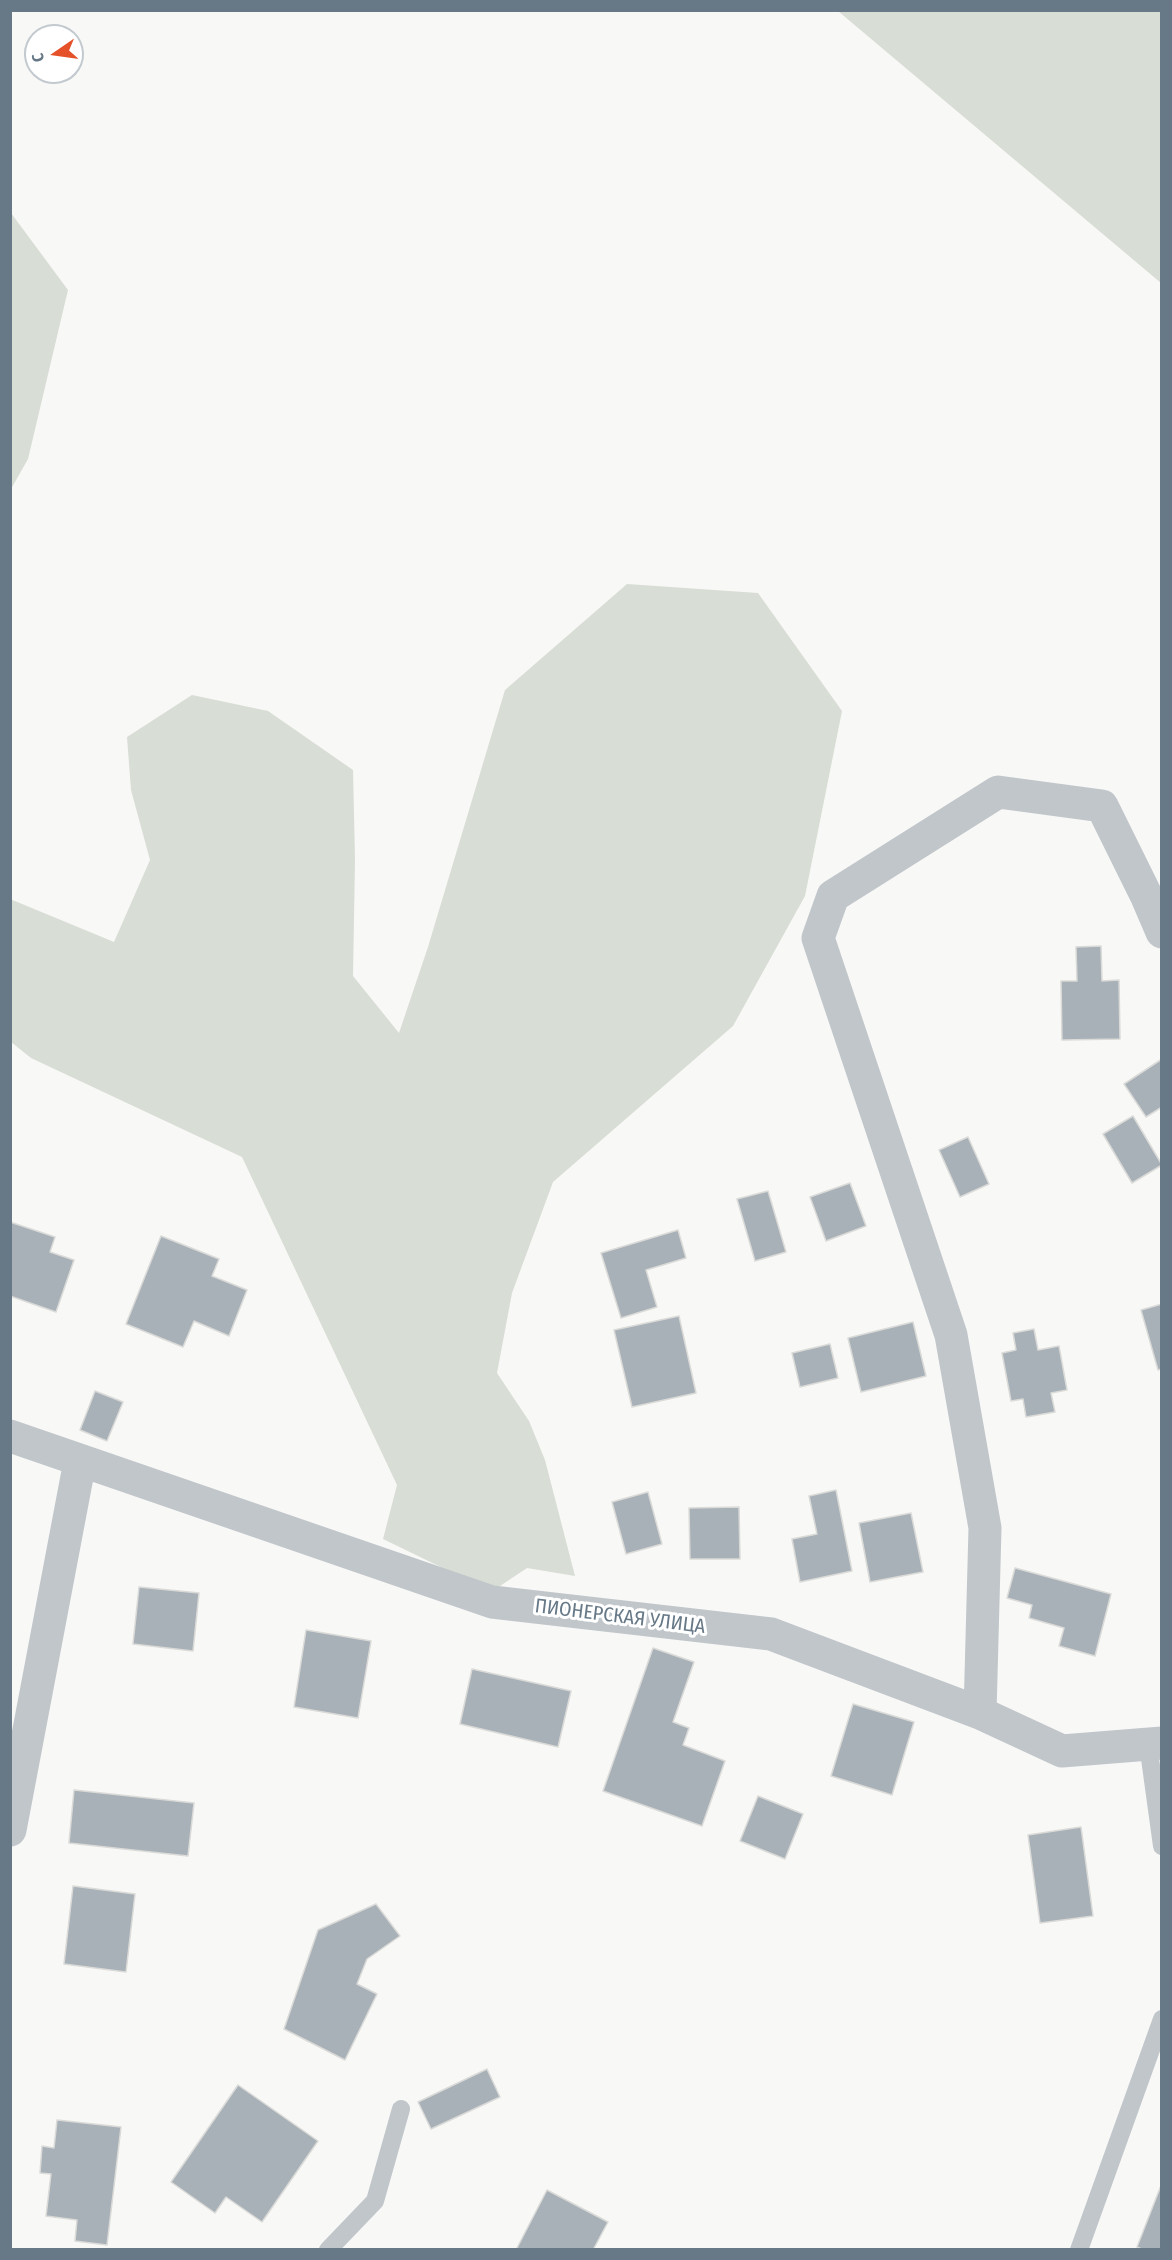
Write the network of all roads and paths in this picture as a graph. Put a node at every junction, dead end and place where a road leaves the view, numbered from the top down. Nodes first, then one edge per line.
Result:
1 (1161, 932) edge
2 (10, 1436) edge
3 (80, 1461) junction
4 (980, 1713) junction
5 (1155, 1744) edge
6 (10, 1830) edge
7 (1161, 1846) edge
8 (1161, 2019) edge
9 (402, 2109) dead end
10 (328, 2250) edge
11 (1079, 2250) edge

1 - 4 street
2 - 3 street, ПИОНЕРСКАЯ УЛИЦА
3 - 4 street, ПИОНЕРСКАЯ УЛИЦА
3 - 6 street
4 - 5 street, ПИОНЕРСКАЯ УЛИЦА
5 - 7 lane
8 - 11 lane
9 - 10 lane

